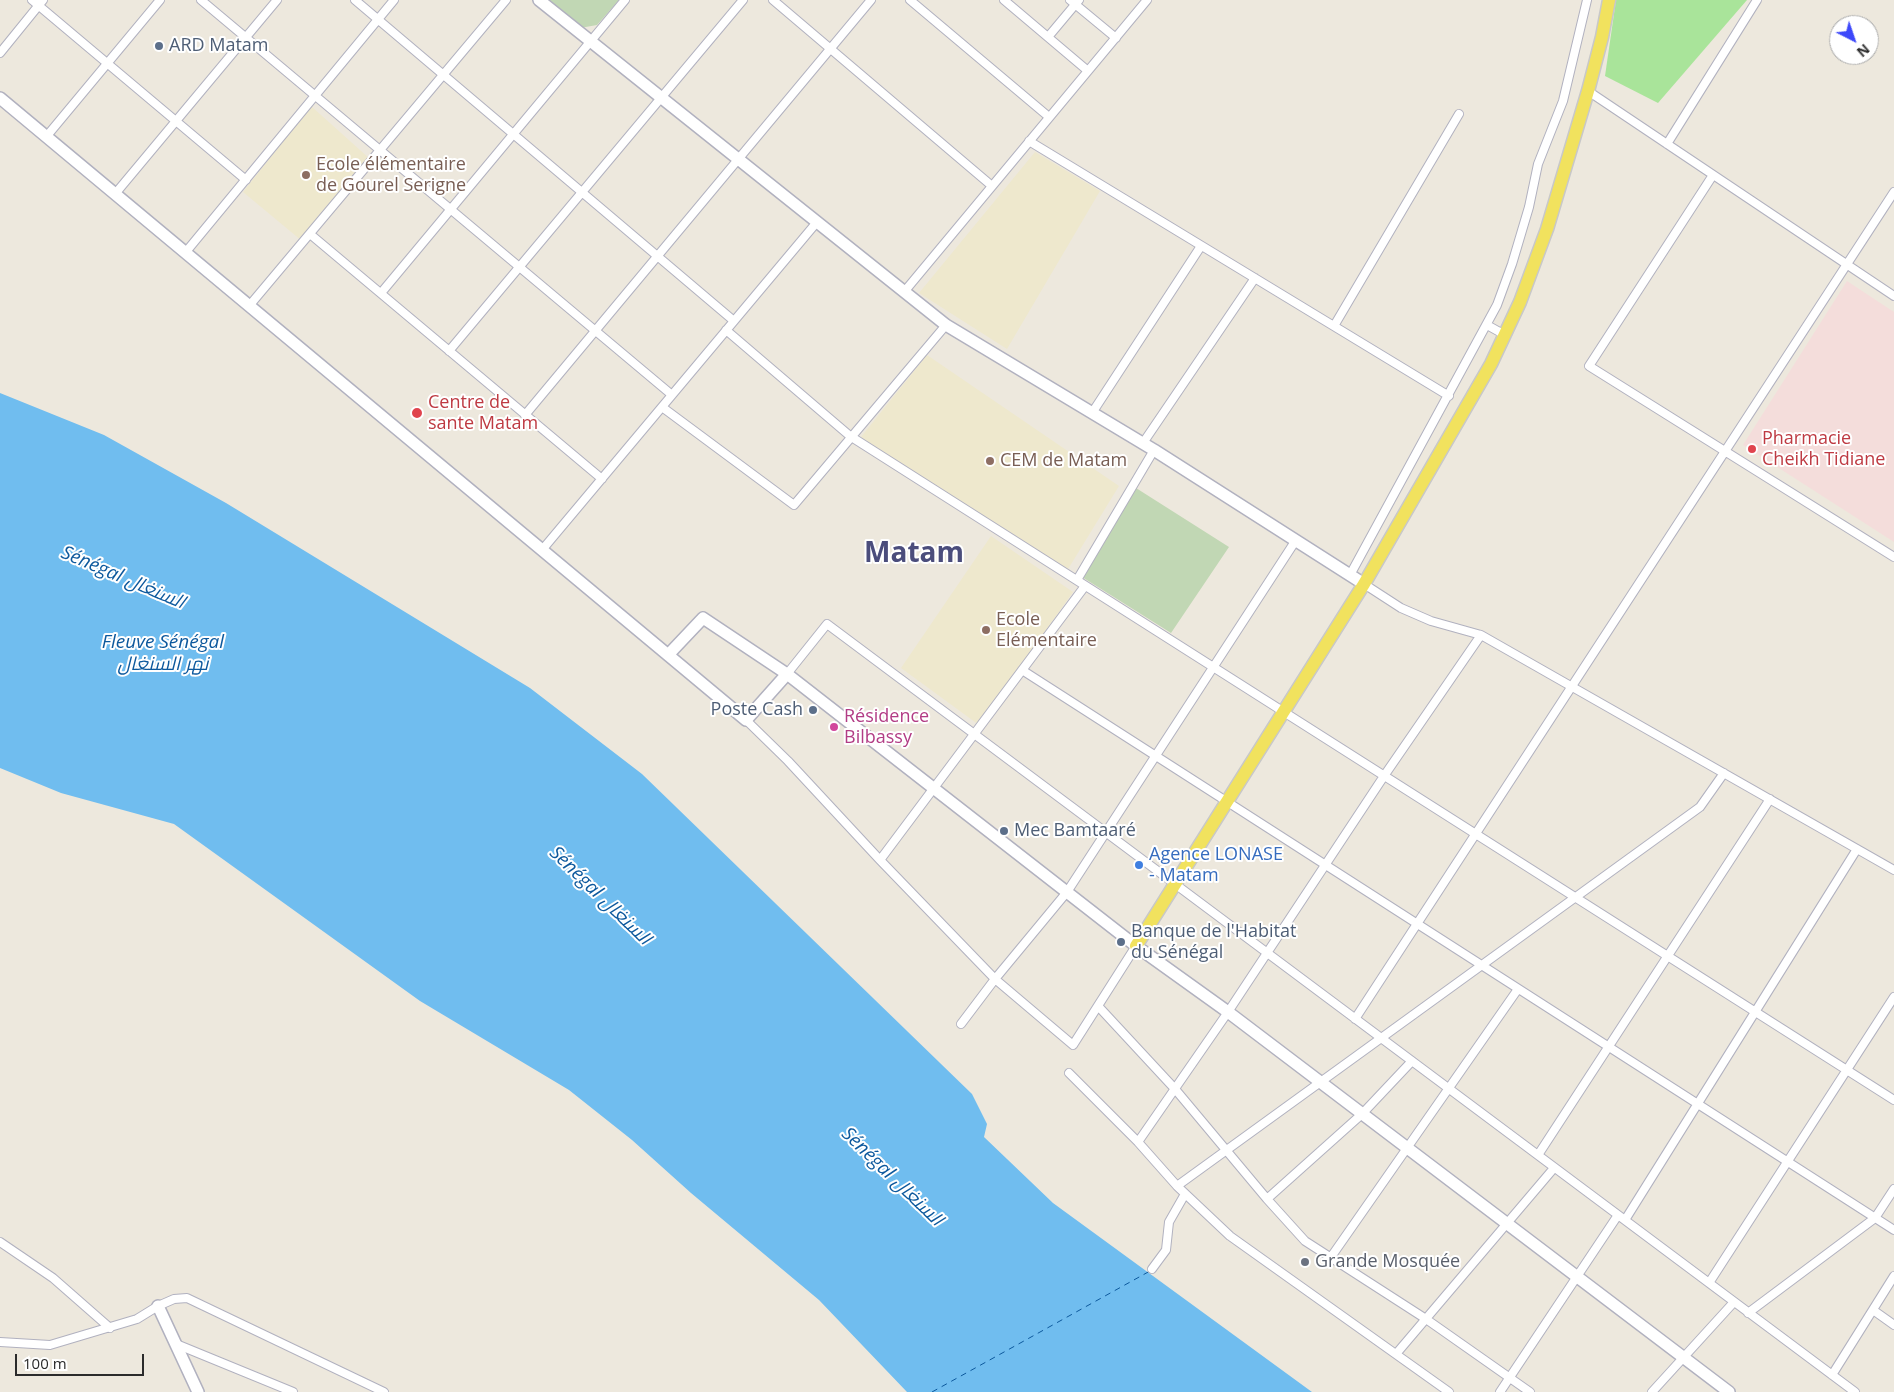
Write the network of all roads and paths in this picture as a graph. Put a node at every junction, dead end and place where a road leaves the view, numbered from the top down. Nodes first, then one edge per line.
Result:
1 (160, 0) edge
2 (201, 0) edge
3 (277, 0) edge
4 (355, 0) edge
5 (394, 0) edge
6 (506, 0) edge
7 (539, 0) edge
8 (625, 0) edge
9 (743, 0) edge
10 (773, 0) edge
11 (871, 0) edge
12 (910, 0) edge
13 (1004, 0) edge
14 (1147, 0) edge
15 (1587, 0) edge
16 (1609, 0) edge
17 (1758, 0) edge
18 (38, 2) edge
19 (1075, 2) edge
20 (378, 20) junction
21 (1048, 37) junction
22 (246, 38) junction
23 (1116, 38) junction
24 (590, 42) junction
25 (831, 49) junction
26 (0, 53) edge
27 (107, 63) junction
28 (1088, 71) junction
29 (443, 75) junction
30 (1588, 91) junction
31 (315, 96) junction
32 (0, 98) edge
33 (661, 98) junction
34 (1459, 114) dead end
35 (1049, 117) junction
36 (176, 121) junction
37 (513, 134) junction
38 (46, 136) junction
39 (1029, 141) junction
40 (1667, 144) junction
41 (380, 150) junction
42 (739, 159) junction
43 (1714, 175) junction
44 (246, 180) junction
45 (992, 186) junction
46 (1894, 192) edge
47 (582, 193) junction
48 (115, 194) junction
49 (451, 210) junction
50 (818, 222) junction
51 (310, 234) junction
52 (1201, 246) junction
53 (185, 253) junction
54 (657, 256) junction
55 (1846, 264) junction
56 (520, 267) junction
57 (1254, 278) junction
58 (904, 292) junction
59 (381, 293) junction
60 (1894, 296) edge
61 (249, 306) junction
62 (734, 321) junction
63 (946, 325) junction
64 (1487, 325) junction
65 (1334, 326) junction
66 (726, 330) junction
67 (596, 331) junction
68 (1505, 335) junction
69 (450, 351) junction
70 (672, 395) junction
71 (1449, 396) junction
72 (662, 407) junction
73 (1092, 413) junction
74 (525, 415) junction
75 (850, 436) junction
76 (1143, 443) junction
77 (1154, 450) junction
78 (1725, 451) junction
79 (602, 479) junction
80 (1296, 540) junction
81 (542, 550) junction
82 (1894, 557) edge
83 (1350, 575) junction
84 (1077, 580) junction
85 (1364, 584) junction
86 (1085, 586) junction
87 (1481, 635) junction
88 (668, 655) junction
89 (1213, 667) junction
90 (1022, 670) junction
91 (787, 674) junction
92 (1572, 686) junction
93 (1284, 712) junction
94 (746, 720) junction
95 (974, 734) junction
96 (1156, 756) junction
97 (1724, 773) junction
98 (1384, 776) junction
99 (934, 788) junction
100 (1770, 799) junction
101 (1227, 802) junction
102 (1106, 833) junction
103 (1476, 834) junction
104 (1857, 849) junction
105 (880, 860) junction
106 (1325, 865) junction
107 (1894, 870) edge
108 (1176, 885) junction
109 (1067, 892) junction
110 (1575, 898) junction
111 (1418, 924) junction
112 (1136, 946) junction
113 (1267, 953) junction
114 (1668, 956) junction
115 (1480, 965) junction
116 (995, 979) junction
117 (1518, 989) junction
118 (1894, 996) edge
119 (1098, 1006) junction
120 (1228, 1012) junction
121 (1755, 1012) junction
122 (1355, 1019) junction
123 (961, 1024) dead end
124 (1381, 1038) junction
125 (1609, 1047) junction
126 (1412, 1061) junction
127 (1846, 1070) junction
128 (1069, 1073) dead end
129 (1319, 1082) junction
130 (1175, 1089) junction
131 (1449, 1089) junction
132 (1894, 1100) edge
133 (1698, 1104) junction
134 (1362, 1114) junction
135 (1138, 1142) junction
136 (1408, 1149) junction
137 (1226, 1151) junction
138 (1538, 1155) junction
139 (1786, 1161) junction
140 (1554, 1168) junction
141 (1176, 1186) junction
142 (1894, 1189) edge
143 (1185, 1194) junction
144 (1267, 1199) junction
145 (1622, 1218) junction
146 (1875, 1218) junction
147 (1507, 1224) junction
148 (1894, 1230) edge
149 (0, 1242) edge
150 (1331, 1257) junction
151 (1152, 1269) dead end
152 (1577, 1276) junction
153 (1894, 1276) edge
154 (1709, 1283) junction
155 (1734, 1302) junction
156 (158, 1306) junction
157 (1873, 1310) junction
158 (1748, 1313) junction
159 (1426, 1319) junction
160 (1894, 1325) edge
161 (110, 1328) junction
162 (0, 1342) edge
163 (176, 1344) junction
164 (1396, 1354) junction
165 (1683, 1357) junction
166 (1832, 1375) junction
167 (1510, 1378) junction
168 (1844, 1389) edge
169 (198, 1392) edge
170 (293, 1392) edge
171 (384, 1392) edge
172 (1450, 1392) edge
173 (1500, 1392) edge
174 (1530, 1392) edge
175 (1652, 1392) edge
176 (1729, 1392) edge
177 (1855, 1392) edge

1 - 27 street
2 - 22 street
3 - 22 street
4 - 20 street
5 - 20 street
6 - 29 street
7 - 24 main road
8 - 24 street
9 - 33 street
10 - 25 street
11 - 25 street
12 - 35 street
13 - 21 street
14 - 23 street
15 - 64 street
16 - 30 main road
17 - 40 street
18 - 26 street
18 - 27 street
19 - 21 street
19 - 23 street
20 - 29 street
20 - 31 street
21 - 28 street
22 - 31 street
22 - 36 street
23 - 28 street
24 - 33 main road
24 - 37 street
25 - 42 street
25 - 45 street
27 - 36 street
27 - 38 street
28 - 35 street
29 - 37 street
29 - 41 street
30 - 40 street
30 - 68 main road
31 - 41 street
31 - 44 street
32 - 38 main road
33 - 42 main road
33 - 47 street
34 - 65 street
35 - 39 street
36 - 44 street
36 - 48 street
37 - 47 street
37 - 49 street
38 - 48 main road
39 - 45 street
39 - 52 street
40 - 43 street
41 - 49 street
41 - 51 street
42 - 50 main road
42 - 54 street
43 - 55 street
43 - 78 street
44 - 53 street
45 - 58 street
46 - 55 street
47 - 54 street
47 - 56 street
48 - 53 main road
49 - 56 street
49 - 59 street
50 - 58 main road
50 - 62 street
51 - 59 street
51 - 61 street
52 - 57 street
52 - 73 street
53 - 61 main road
54 - 62 street
54 - 67 street
55 - 60 street
55 - 78 street
56 - 67 street
56 - 69 street
57 - 65 street
57 - 76 street
58 - 63 main road
59 - 69 street
61 - 81 main road
62 - 66 street
63 - 73 main road
63 - 75 street
64 - 68 street
64 - 71 street
65 - 71 street
66 - 70 street
66 - 75 street
67 - 70 street
67 - 74 street
68 - 85 main road
69 - 74 street
70 - 72 street
71 - 83 street
72 - 75 street
72 - 79 street
73 - 76 main road
74 - 79 street
75 - 84 street
76 - 77 main road
77 - 80 main road
77 - 84 street
78 - 82 street
78 - 92 street
79 - 81 street
80 - 83 main road
80 - 89 street
81 - 88 main road
83 - 85 main road
84 - 86 street
85 - 87 street
85 - 93 main road
86 - 89 street
86 - 90 street
87 - 92 street
87 - 98 street
88 - 91 main road
88 - 94 main road
89 - 93 street
89 - 96 street
90 - 95 street
90 - 96 street
91 - 94 main road
91 - 95 street
91 - 99 main road
92 - 97 street
92 - 103 street
93 - 98 street
93 - 101 main road
94 - 105 street
95 - 99 street
95 - 102 street
96 - 101 street
96 - 102 street
97 - 100 street
97 - 110 street
98 - 103 street
98 - 106 street
99 - 105 street
99 - 109 main road
100 - 104 street
100 - 114 street
101 - 106 street
101 - 108 main road
102 - 108 street
102 - 109 street
103 - 110 street
103 - 111 street
104 - 107 street
104 - 121 street
105 - 116 street
106 - 111 street
106 - 113 street
108 - 112 main road
108 - 113 street
109 - 112 main road
109 - 116 street
110 - 114 street
110 - 115 street
111 - 115 street
111 - 122 street
112 - 119 street
112 - 120 main road
113 - 120 street
113 - 122 street
114 - 121 street
114 - 125 street
115 - 117 street
115 - 124 street
116 - 119 street
116 - 123 street
117 - 125 street
117 - 131 street
118 - 127 street
119 - 130 street
120 - 129 main road
120 - 130 street
121 - 127 street
121 - 133 street
122 - 124 street
124 - 126 street
124 - 129 street
125 - 133 street
125 - 138 street
126 - 131 street
126 - 134 street
127 - 132 street
127 - 139 street
128 - 135 street
129 - 134 main road
129 - 137 street
130 - 135 street
130 - 137 street
131 - 136 street
131 - 138 street
133 - 139 street
133 - 145 street
134 - 136 main road
134 - 144 street
135 - 141 street
136 - 147 main road
136 - 150 street
137 - 141 street
137 - 144 street
138 - 140 street
139 - 146 street
139 - 154 street
140 - 145 street
140 - 147 street
141 - 143 street
142 - 146 street
143 - 151 street
143 - 164 street
144 - 150 street
145 - 152 street
145 - 154 street
146 - 148 street
146 - 158 street
147 - 152 main road
147 - 159 street
149 - 161 street
150 - 159 street
152 - 165 main road
152 - 167 street
153 - 157 street
154 - 155 street
155 - 158 street
155 - 165 street
156 - 161 street
156 - 163 main road
156 - 171 street
157 - 160 street
157 - 166 street
158 - 166 street
159 - 164 street
159 - 167 street
161 - 162 street
163 - 169 main road
163 - 170 street
164 - 172 street
165 - 175 street
165 - 176 main road
166 - 168 street
167 - 173 street
167 - 174 street
168 - 177 street

